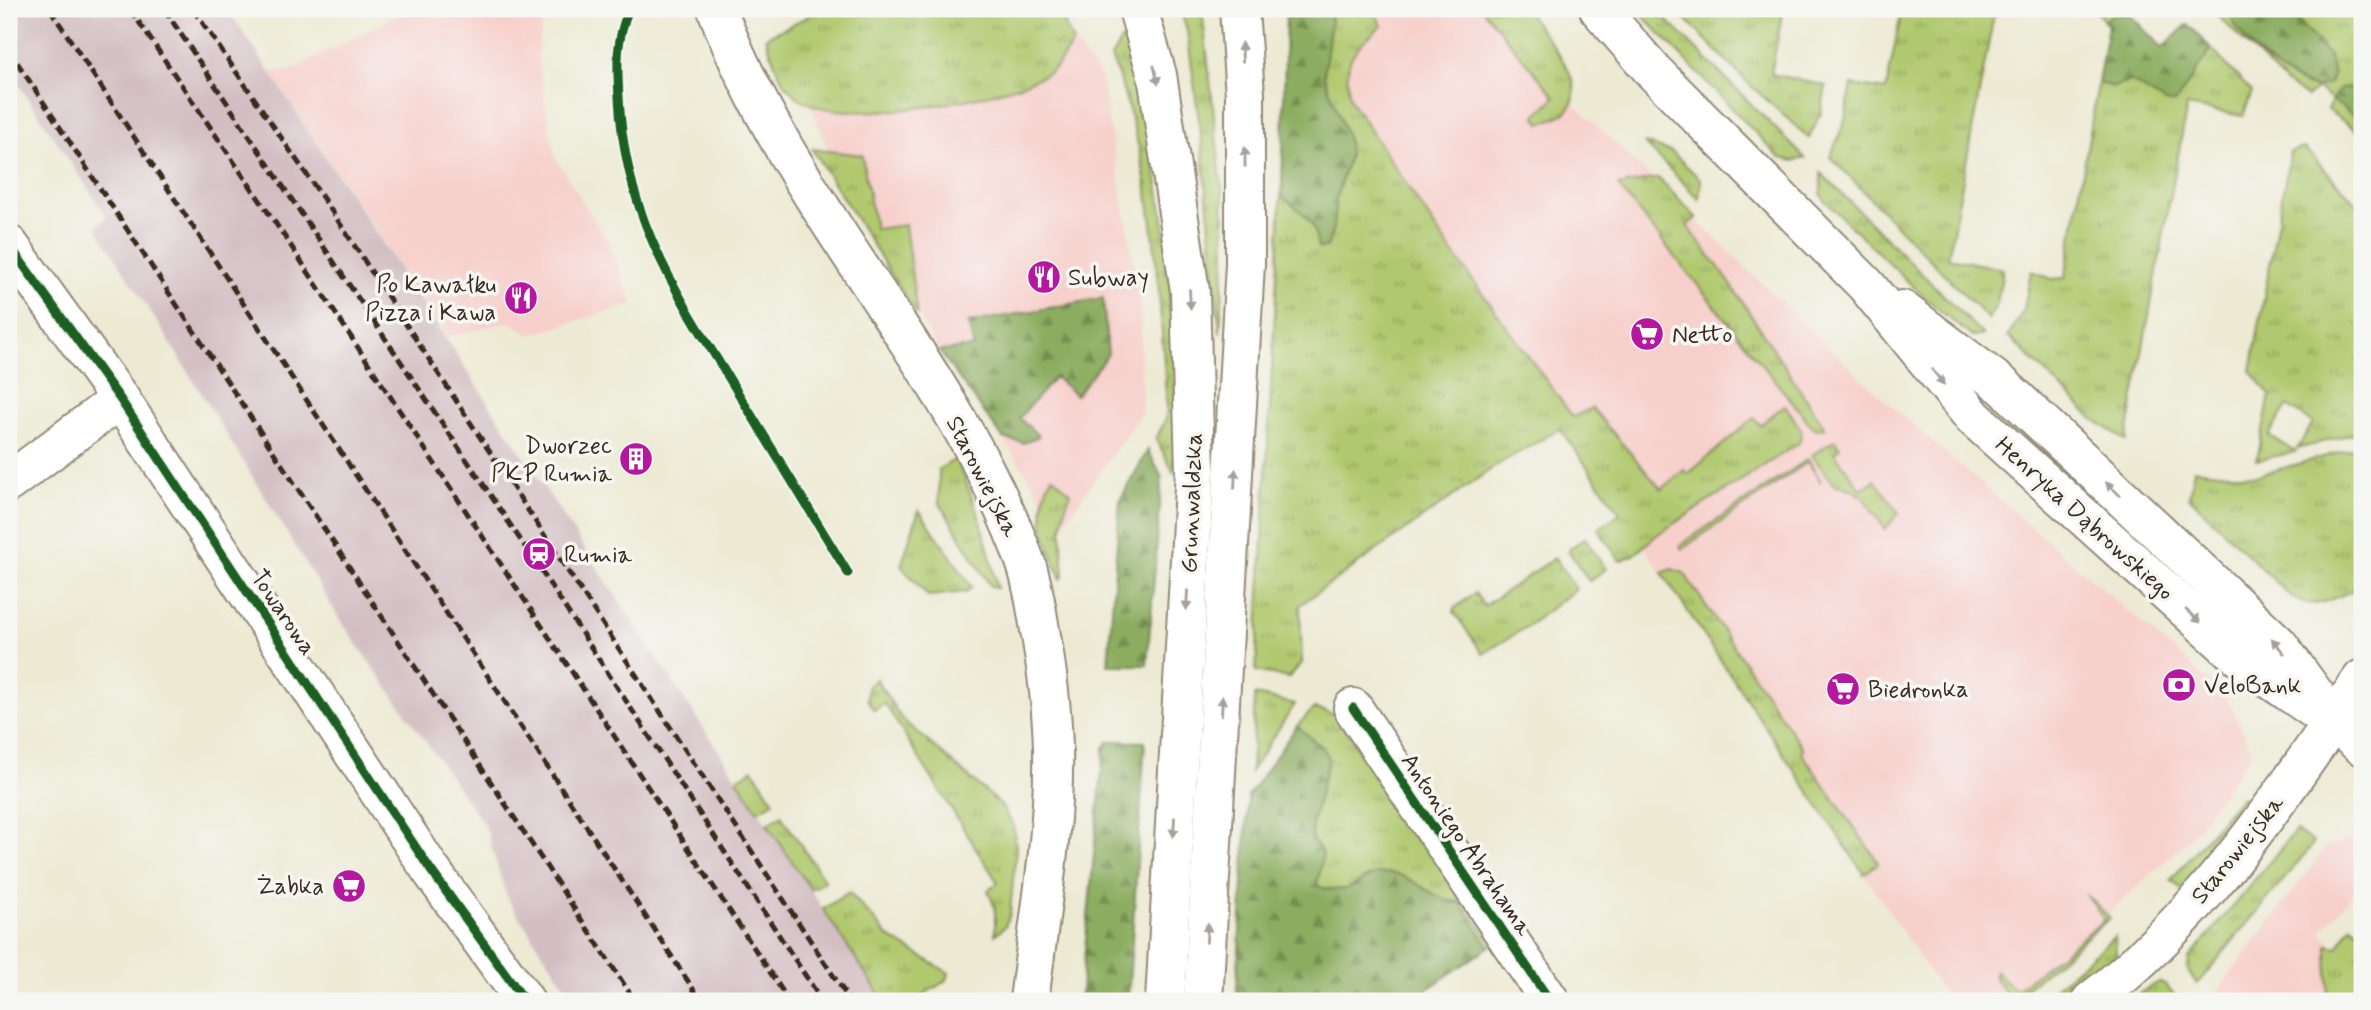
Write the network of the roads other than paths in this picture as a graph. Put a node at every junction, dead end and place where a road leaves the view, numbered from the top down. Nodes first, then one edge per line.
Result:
1 (718, 9) edge
2 (1138, 9) edge
3 (1240, 9) edge
4 (1599, 9) edge
5 (9, 245) edge
6 (120, 399) junction
7 (9, 482) edge
8 (2362, 679) edge
9 (1353, 708) dead end
10 (2333, 720) junction
11 (2362, 746) edge
12 (525, 1001) edge
13 (1029, 1001) edge
14 (1165, 1001) edge
15 (1203, 1001) edge
16 (1550, 1001) edge
17 (2091, 1001) edge

1 - 13 main road, Starowiejska
2 -> 14 main road, Grunwaldzka
15 -> 3 main road, Grunwaldzka
4 - 10 main road, Henryka Dąbrowskiego
5 - 6 main road, Towarowa
6 - 7 main road
6 - 12 main road, Towarowa
8 - 10 main road, Starowiejska
9 - 16 main road, Antoniego Abrahama
10 - 11 main road, Henryka Dąbrowskiego
10 - 17 main road, Starowiejska

